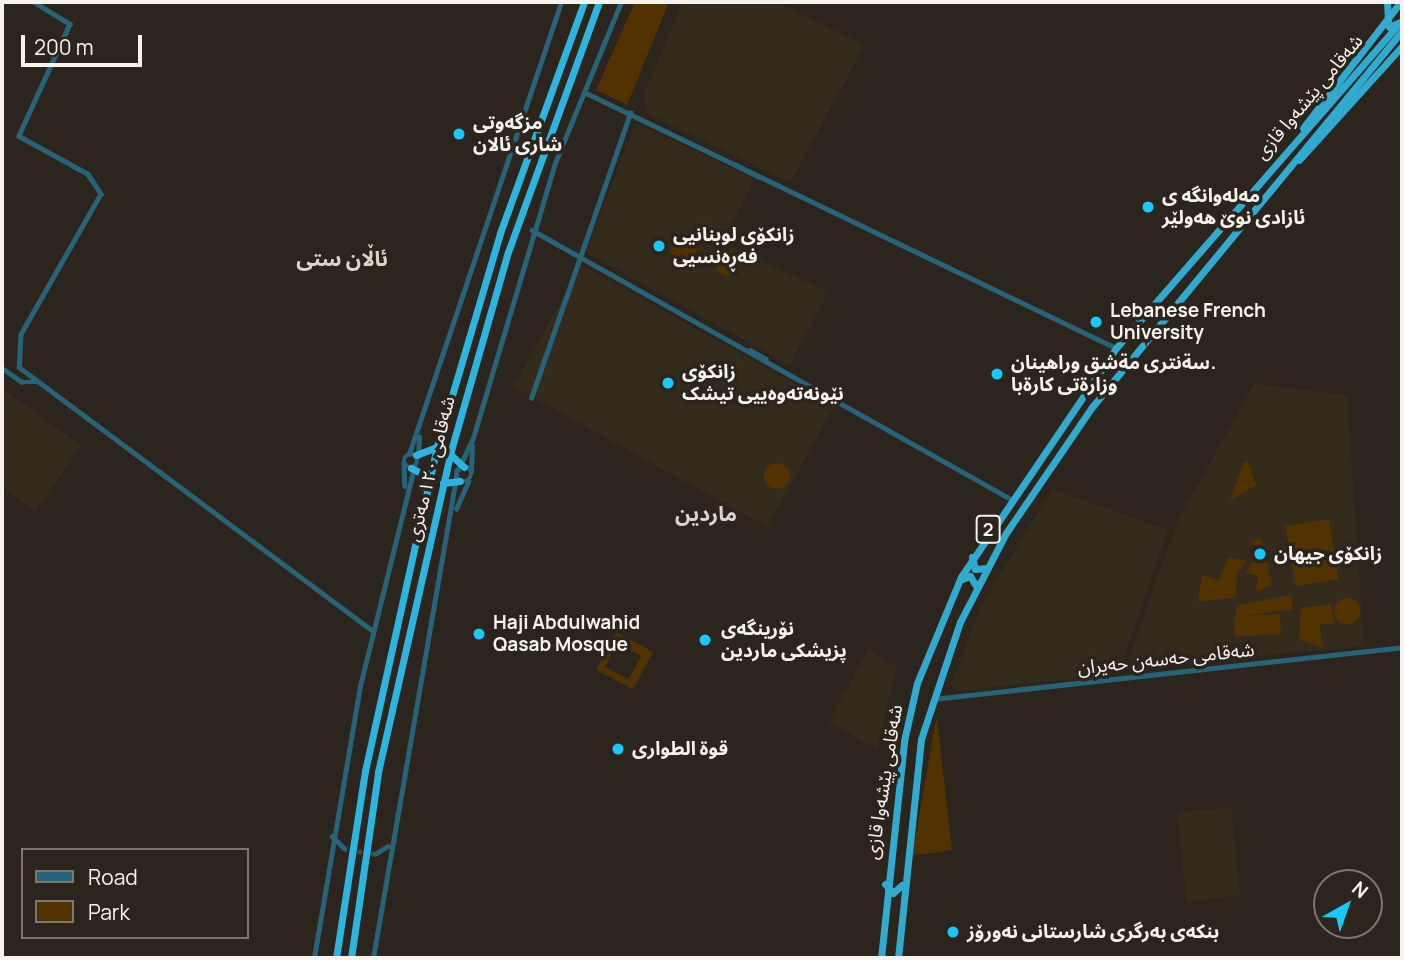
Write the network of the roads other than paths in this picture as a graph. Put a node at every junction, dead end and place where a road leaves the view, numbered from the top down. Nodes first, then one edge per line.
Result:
1 (34, 2) edge
2 (561, 2) edge
3 (583, 2) edge
4 (599, 2) edge
5 (621, 2) edge
6 (1387, 2) edge
7 (1399, 4) edge
8 (1400, 26) edge
9 (1381, 35) junction
10 (1401, 47) edge
11 (583, 92) junction
12 (632, 114) junction
13 (1263, 177) junction
14 (1273, 185) junction
15 (532, 230) junction
16 (577, 254) junction
17 (556, 323) junction
18 (561, 330) dead end
19 (1116, 348) junction
20 (2, 368) edge
21 (37, 382) junction
22 (531, 398) dead end
23 (420, 430) junction
24 (473, 438) junction
25 (437, 446) junction
26 (450, 454) junction
27 (415, 455) junction
28 (411, 467) junction
29 (471, 472) junction
30 (459, 473) junction
31 (470, 479) junction
32 (442, 483) junction
33 (405, 491) junction
34 (424, 498) junction
35 (1009, 498) junction
36 (453, 516) junction
37 (972, 556) junction
38 (988, 566) junction
39 (958, 583) junction
40 (977, 588) junction
41 (373, 631) junction
42 (1402, 647) edge
43 (932, 699) junction
44 (331, 834) junction
45 (389, 845) junction
46 (345, 849) tunnel mouth
47 (375, 854) tunnel mouth
48 (885, 883) junction
49 (902, 884) junction
50 (882, 910) junction
51 (899, 911) junction
52 (314, 958) edge
53 (336, 958) edge
54 (351, 958) edge
55 (373, 958) edge
56 (881, 958) edge
57 (898, 958) edge

1 - 21 street
2 - 23 street
3 - 25 highway, شەقامی ١٢٠ مەتری
4 - 26 highway, شەقامی ١٢٠ مەتری
5 - 11 street
6 - 9 highway
7 - 9 highway, شەقامی پێشەوا قازی / 2
8 - 9 highway
8 - 13 highway, شەقامی پێشەوا قازی
8 - 14 highway, شەقامی پێشەوا قازی
9 - 13 highway, شەقامی پێشەوا قازی / 2
10 - 14 highway, شەقامی پێشەوا قازی / 2
11 - 12 street
11 - 15 street
12 - 16 street
12 - 19 street
13 - 19 highway, شەقامی پێشەوا قازی / 2
14 - 38 highway, شەقامی پێشەوا قازی / 2
15 - 16 street
15 - 24 street
16 - 17 street
16 - 35 street
17 - 18 street
17 - 22 street
19 - 35 highway, شەقامی پێشەوا قازی / 2
20 - 21 street
21 - 41 street
23 - 27 street
23 - 27 street
24 - 29 street
24 - 30 street
25 - 27 highway
25 - 34 highway, شەقامی ١٢٠ مەتری
26 - 30 highway
26 - 32 highway, شەقامی ١٢٠ مەتری
27 - 28 street
27 - 28 street
28 - 33 street
28 - 33 street
28 - 34 highway
29 - 30 street
29 - 31 street
30 - 31 street
30 - 32 highway
30 - 36 street
31 - 36 street
32 - 54 highway, شەقامی ١٢٠ مەتری
33 - 41 street
34 - 53 highway, شەقامی ١٢٠ مەتری
35 - 37 highway, شەقامی پێشەوا قازی / 2
36 - 45 street
37 - 38 highway
37 - 39 highway, شەقامی پێشەوا قازی / 2
38 - 40 highway, شەقامی پێشەوا قازی / 2
39 - 40 highway
39 - 48 highway, شەقامی پێشەوا قازی / 2
40 - 43 highway, شەقامی پێشەوا قازی / 2
41 - 44 street
42 - 43 street, شەقامی حەسەن حەیران
43 - 49 highway, شەقامی پێشەوا قازی / 2
44 - 46 street
44 - 52 street
45 - 47 street
45 - 55 street
48 - 49 highway
48 - 50 highway, شەقامی پێشەوا قازی / 2
49 - 51 highway, شەقامی پێشەوا قازی / 2
50 - 51 highway
50 - 56 highway, شەقامی پێشەوا قازی / 2
51 - 57 highway, شەقامی پێشەوا قازی / 2

